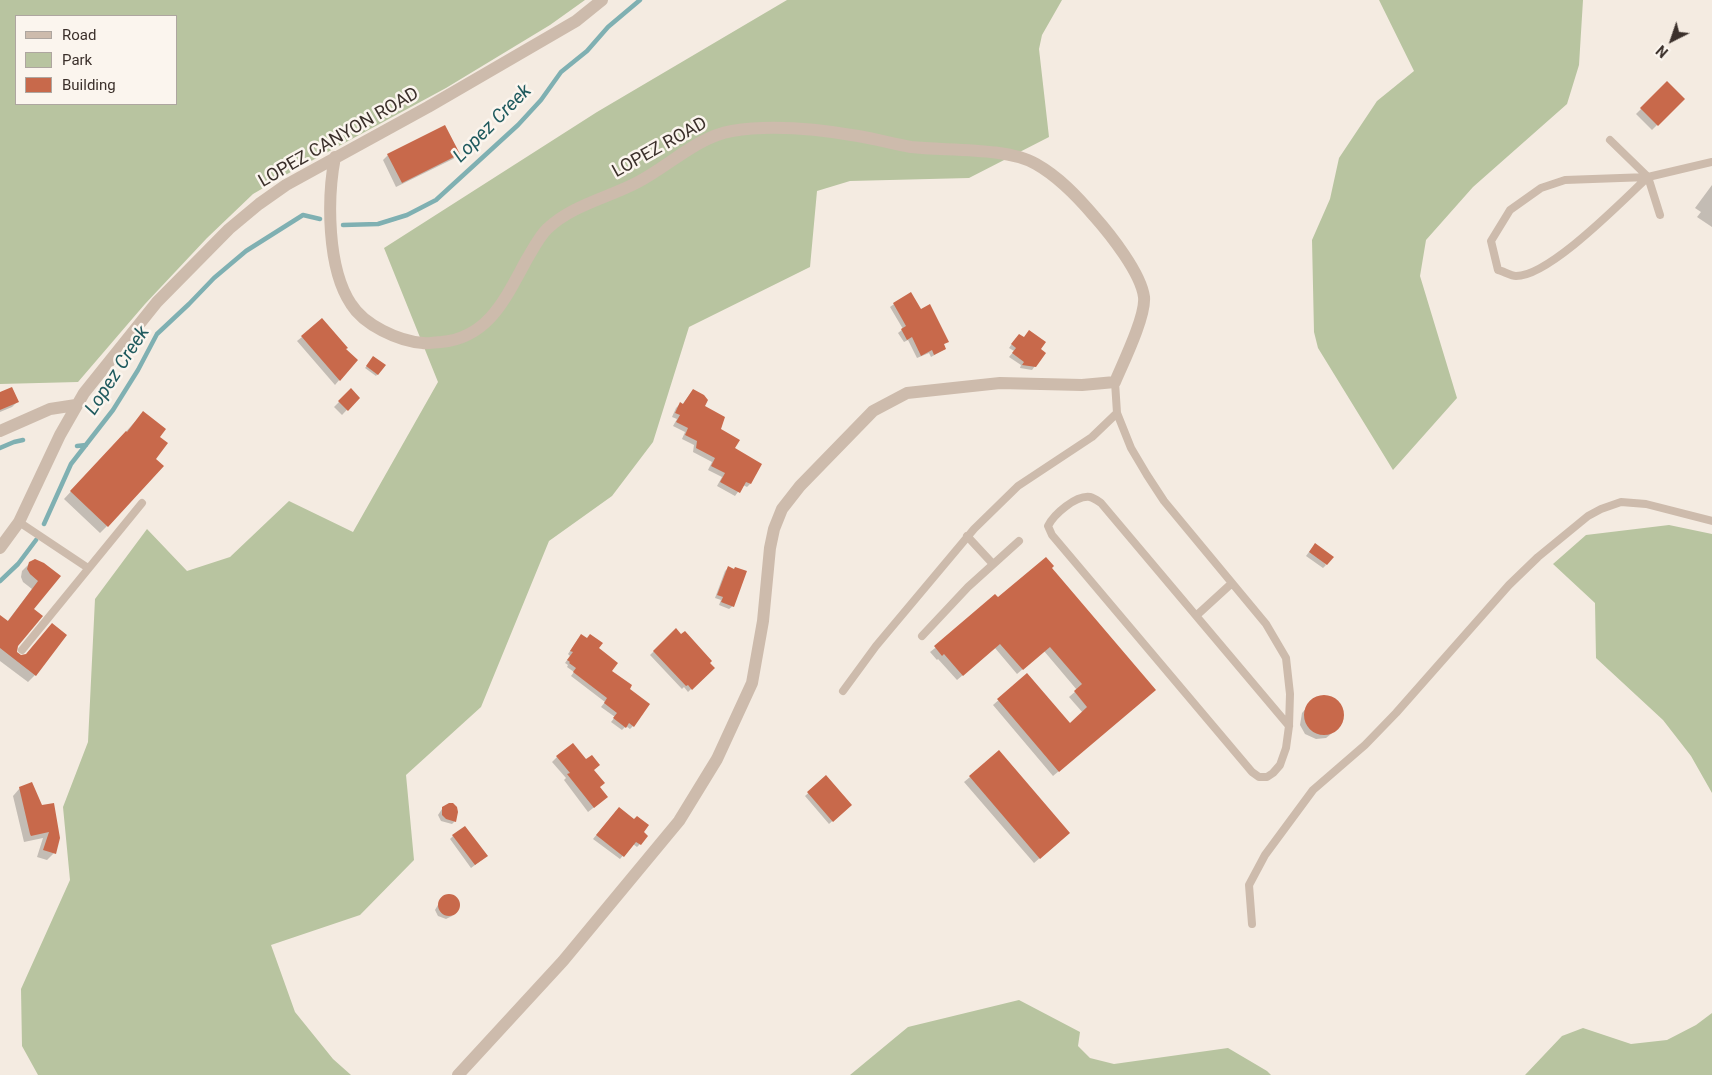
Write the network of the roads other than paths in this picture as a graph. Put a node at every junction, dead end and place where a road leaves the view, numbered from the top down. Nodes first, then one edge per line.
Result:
1 (602, 0) edge
2 (1610, 140) dead end
3 (335, 157) junction
4 (1712, 162) edge
5 (1648, 177) junction
6 (1660, 215) dead end
7 (1115, 382) junction
8 (76, 405) junction
9 (1117, 412) junction
10 (0, 431) edge
11 (142, 503) dead end
12 (1712, 521) edge
13 (19, 522) junction
14 (967, 536) junction
15 (1019, 541) dead end
16 (0, 548) edge
17 (993, 564) junction
18 (88, 568) junction
19 (1232, 583) junction
20 (1197, 615) junction
21 (922, 636) dead end
22 (22, 650) dead end
23 (843, 690) dead end
24 (1289, 726) junction
25 (1252, 924) dead end
26 (458, 1075) edge

1 - 3 street, LOPEZ CANYON ROAD
2 - 5 lane
3 - 7 street, LOPEZ ROAD
3 - 8 street, LOPEZ CANYON ROAD
4 - 5 lane
5 - 5 lane
5 - 6 lane
7 - 9 lane
7 - 26 street
8 - 10 street
8 - 13 street, LOPEZ CANYON ROAD
9 - 14 lane
9 - 19 lane
11 - 18 lane
12 - 25 lane
13 - 16 street, LOPEZ CANYON ROAD
13 - 18 lane
14 - 17 lane
14 - 23 lane
15 - 17 lane
17 - 21 lane
18 - 22 lane
19 - 20 lane
19 - 24 lane
20 - 24 lane
20 - 24 lane

